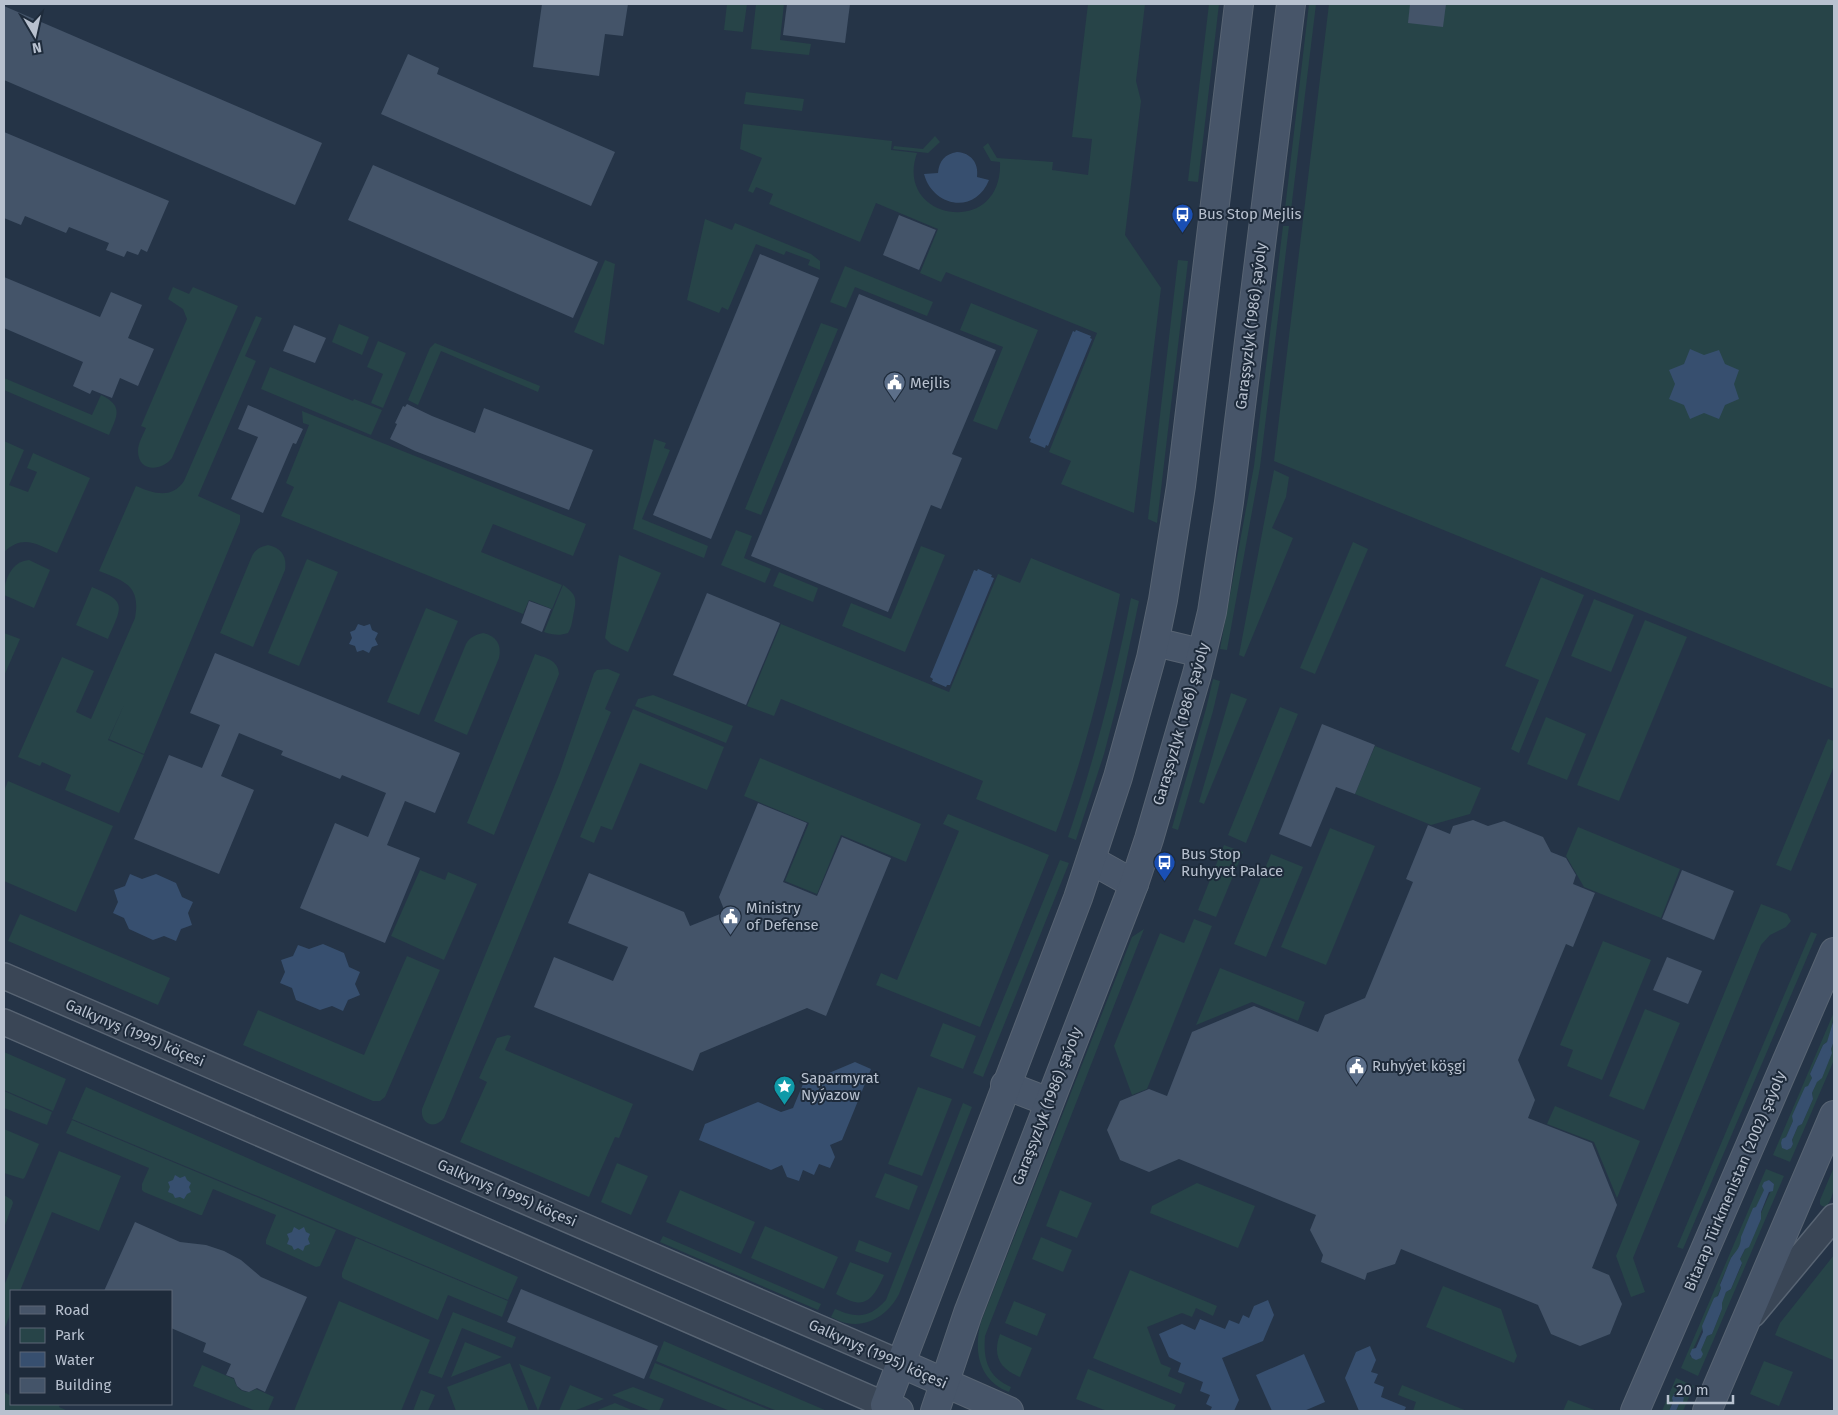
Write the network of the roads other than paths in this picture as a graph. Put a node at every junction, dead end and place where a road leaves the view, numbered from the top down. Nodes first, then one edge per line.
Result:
1 (1239, 4) edge
2 (1291, 4) edge
3 (1155, 642) junction
4 (1201, 653) junction
5 (1090, 860) junction
6 (1134, 884) junction
7 (1834, 952) edge
8 (4, 976) edge
9 (4, 1022) edge
10 (1005, 1085) junction
11 (1049, 1102) junction
12 (1834, 1115) edge
13 (1834, 1217) edge
14 (1744, 1325) junction
15 (900, 1363) junction
16 (945, 1384) junction
17 (892, 1408) edge
18 (935, 1411) edge
19 (1009, 1411) edge
20 (1635, 1411) edge
21 (1707, 1411) edge

1 - 3 main road
2 - 4 main road, Garaşsyzlyk (1986) şaýoly
3 - 4 main road
3 - 5 main road
4 - 6 main road, Garaşsyzlyk (1986) şaýoly
5 - 6 main road
5 - 10 main road
6 - 11 main road, Garaşsyzlyk (1986) şaýoly
7 - 20 main road, Bitarap Türkmenistan (2002) şaýoly
8 - 15 street, Galkynyş (1995) köçesi
9 - 17 street
10 - 11 main road
10 - 15 main road
11 - 16 main road, Garaşsyzlyk (1986) şaýoly
12 - 14 main road
13 - 14 street
14 - 21 main road
15 - 16 main road, Galkynyş (1995) köçesi
15 - 17 main road
16 - 18 main road, Garaşsyzlyk (1986) şaýoly
16 - 19 main road, Galkynyş (1995) köçesi

